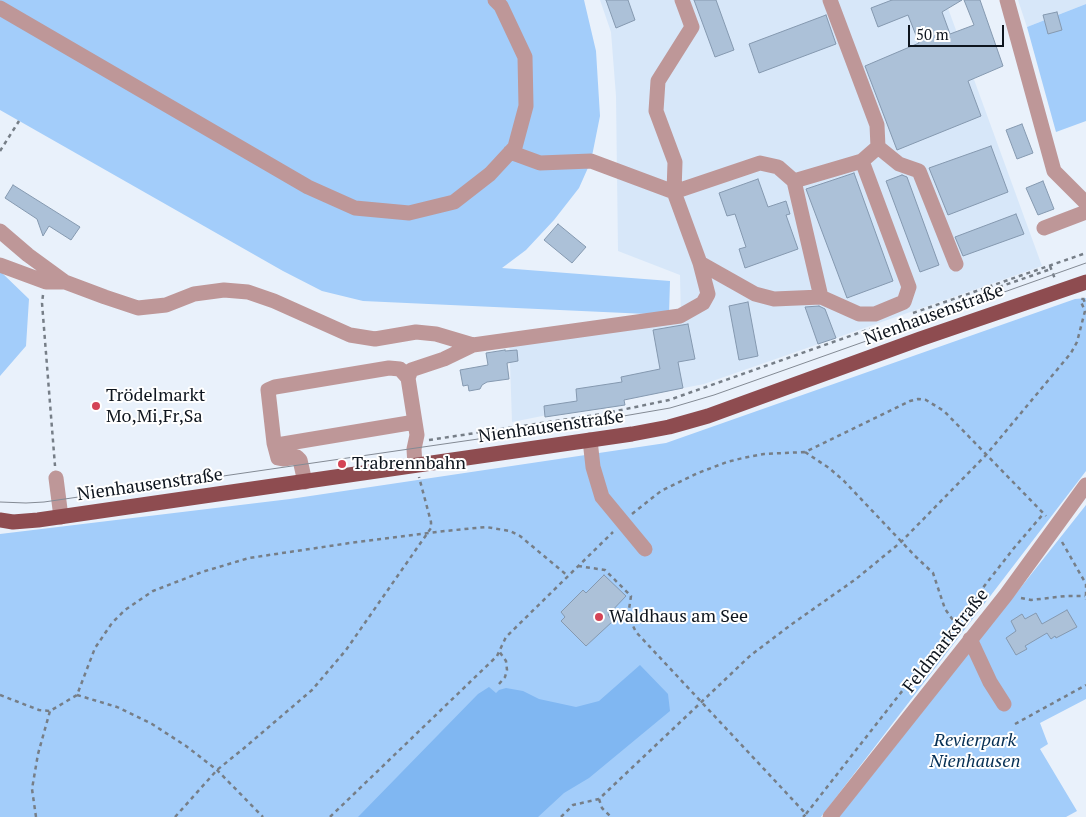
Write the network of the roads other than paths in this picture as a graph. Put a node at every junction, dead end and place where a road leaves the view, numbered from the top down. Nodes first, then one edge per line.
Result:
1 (495, 0) edge
2 (682, 0) edge
3 (830, 0) edge
4 (1007, 0) edge
5 (0, 8) edge
6 (878, 147) junction
7 (510, 152) junction
8 (862, 161) junction
9 (794, 181) junction
10 (674, 192) junction
11 (1086, 203) edge
12 (1086, 212) edge
13 (1044, 228) dead end
14 (0, 232) edge
15 (700, 263) junction
16 (956, 264) dead end
17 (0, 265) edge
18 (65, 282) junction
19 (1086, 282) edge
20 (821, 297) junction
21 (472, 345) junction
22 (408, 378) junction
23 (415, 422) junction
24 (590, 440) junction
25 (274, 443) junction
26 (416, 465) junction
27 (56, 478) road end
28 (305, 482) junction
29 (1086, 485) edge
30 (61, 517) junction
31 (0, 520) edge
32 (645, 549) dead end
33 (970, 639) junction
34 (1004, 704) dead end
35 (830, 817) edge

1 - 7 street
2 - 10 street
3 - 6 street
4 - 11 street
5 - 7 street
6 - 8 street
6 - 16 street
7 - 10 street
8 - 9 street
8 - 20 street
9 - 10 street
9 - 20 street
10 - 15 street
12 - 13 street
14 - 18 street
15 - 20 street
15 - 21 street
17 - 18 street
18 - 21 street
19 - 24 main road, Nienhausenstraße
21 - 22 street
22 - 23 street
22 - 25 street
23 - 25 street
23 - 26 street
24 - 26 main road, Nienhausenstraße
24 - 32 street
25 - 28 street
26 - 28 main road, Nienhausenstraße
27 - 30 street
28 - 30 main road, Nienhausenstraße
29 - 33 street, Feldmarkstraße
30 - 31 main road, Nienhausenstraße
33 - 34 street
33 - 35 street, Feldmarkstraße

